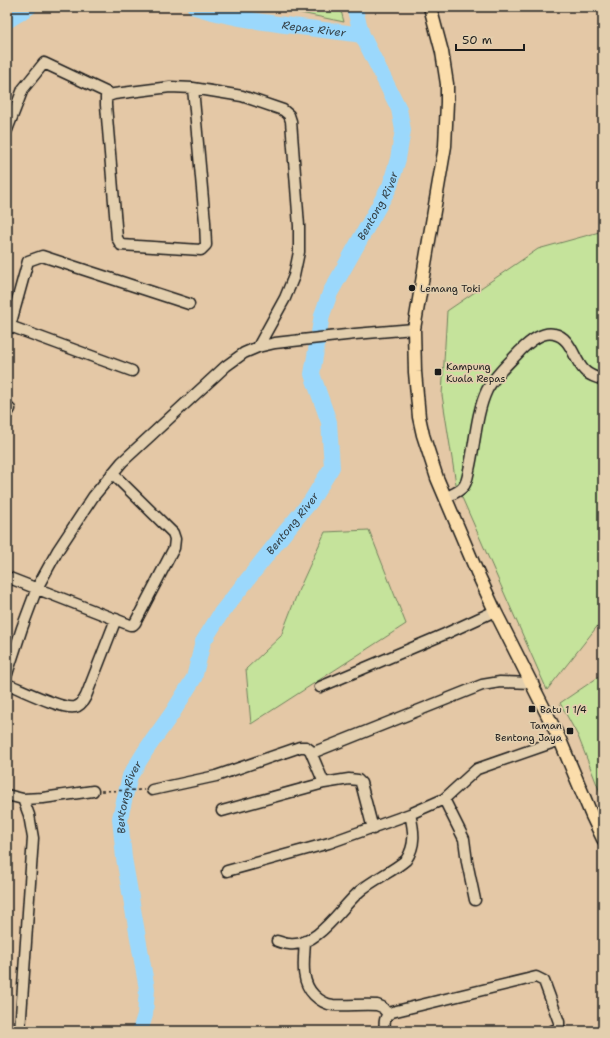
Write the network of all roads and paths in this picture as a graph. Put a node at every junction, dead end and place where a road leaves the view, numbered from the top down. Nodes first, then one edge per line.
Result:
1 (430, 7) edge
2 (193, 88) junction
3 (110, 94) junction
4 (7, 130) edge
5 (189, 304) dead end
6 (9, 325) edge
7 (414, 329) junction
8 (258, 347) junction
9 (132, 371) dead end
10 (603, 380) edge
11 (112, 473) junction
12 (445, 498) junction
13 (7, 577) edge
14 (37, 588) junction
15 (495, 611) junction
16 (116, 620) junction
17 (7, 674) edge
18 (533, 683) junction
19 (7, 684) edge
20 (320, 687) dead end
21 (560, 740) junction
22 (312, 753) junction
23 (324, 783) junction
24 (152, 790) joint
25 (93, 791) joint
26 (7, 796) edge
27 (23, 799) junction
28 (444, 800) junction
29 (222, 811) dead end
30 (410, 814) junction
31 (598, 818) edge
32 (373, 829) junction
33 (603, 839) edge
34 (227, 871) dead end
35 (475, 900) dead end
36 (277, 941) dead end
37 (305, 942) junction
38 (388, 1014) junction
39 (558, 1030) edge
40 (20, 1031) edge
41 (386, 1031) edge

1 - 7 main road
2 - 3 street
2 - 3 street
2 - 8 street
3 - 4 street
5 - 6 street
6 - 9 street
7 - 8 street
7 - 12 main road
8 - 11 street
10 - 12 street
11 - 14 street
11 - 16 street
12 - 15 main road
13 - 14 street
14 - 16 street
14 - 17 street
15 - 18 main road
15 - 20 street
16 - 19 street
18 - 21 main road
18 - 22 street
21 - 28 street
21 - 31 main road
22 - 23 street
22 - 24 street
23 - 29 street
23 - 32 street
24 - 25 path
25 - 27 street
26 - 27 street
27 - 40 street
28 - 30 street
28 - 35 street
30 - 32 street
30 - 37 street
31 - 33 main road
32 - 34 street
36 - 37 street
37 - 38 street
38 - 39 street
38 - 41 street

